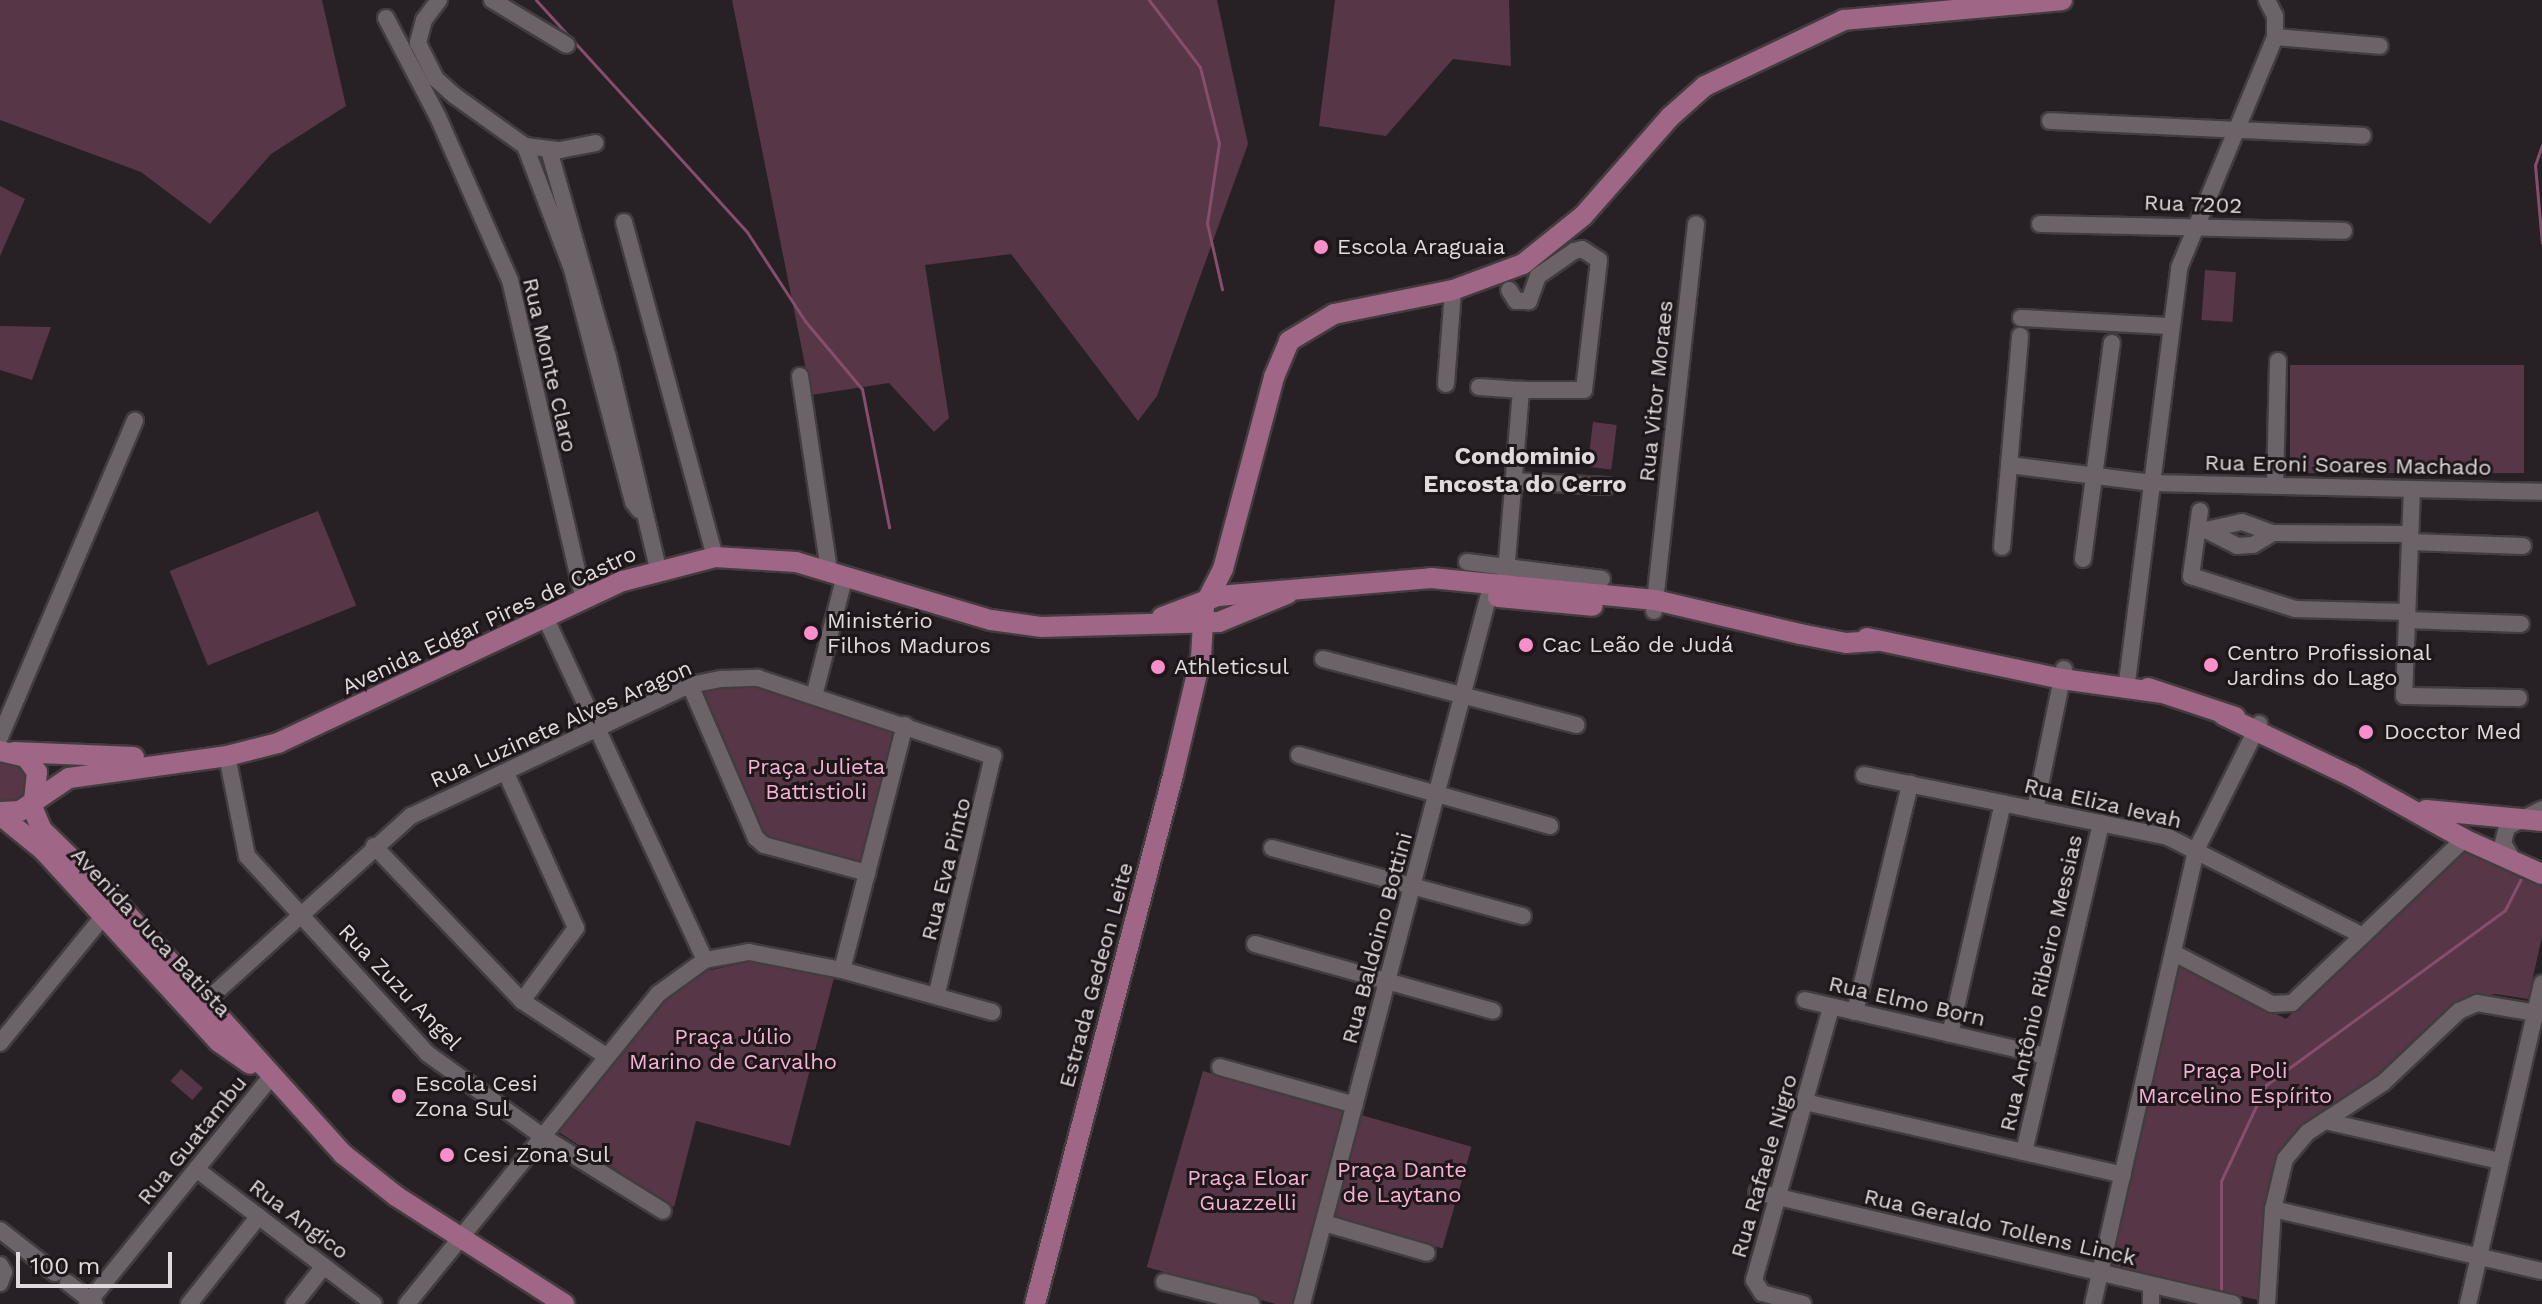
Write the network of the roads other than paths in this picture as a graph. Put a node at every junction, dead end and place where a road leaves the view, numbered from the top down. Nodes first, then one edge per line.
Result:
1 (439, 0) edge
2 (492, 0) edge
3 (2062, 0) edge
4 (2267, 0) edge
5 (2285, 0) edge
6 (2275, 16) junction
7 (386, 18) dead end
8 (2275, 37) junction
9 (567, 45) dead end
10 (2380, 46) dead end
11 (2050, 121) dead end
12 (2238, 130) junction
13 (2363, 136) dead end
14 (595, 143) dead end
15 (525, 146) junction
16 (549, 150) junction
17 (624, 222) dead end
18 (1696, 224) dead end
19 (2040, 224) dead end
20 (2193, 227) junction
21 (2344, 231) dead end
22 (1453, 290) junction
23 (1509, 290) dead end
24 (2021, 318) dead end
25 (2169, 326) junction
26 (2020, 336) dead end
27 (2112, 343) dead end
28 (601, 358) junction
29 (2278, 361) dead end
30 (800, 376) dead end
31 (1446, 384) dead end
32 (1479, 387) dead end
33 (1521, 390) junction
34 (135, 421) dead end
35 (2009, 465) junction
36 (2094, 476) junction
37 (1512, 481) junction
38 (2152, 483) junction
39 (1607, 486) dead end
40 (2275, 486) junction
41 (2412, 489) junction
42 (2542, 492) edge
43 (2200, 511) dead end
44 (2204, 532) junction
45 (2273, 533) junction
46 (2410, 538) junction
47 (2523, 546) dead end
48 (2002, 547) dead end
49 (715, 557) junction
50 (2083, 559) dead end
51 (1467, 562) dead end
52 (658, 569) junction
53 (1223, 569) junction
54 (837, 573) junction
55 (1602, 579) dead end
56 (1498, 583) junction
57 (1287, 594) junction
58 (1230, 595) junction
59 (1208, 599) junction
60 (584, 601) junction
61 (1655, 605) junction
62 (2407, 616) junction
63 (546, 619) junction
64 (1229, 620) junction
65 (1151, 622) junction
66 (1204, 622) junction
67 (2521, 624) dead end
68 (1201, 657) junction
69 (1323, 659) dead end
70 (2063, 674) junction
71 (690, 685) junction
72 (2127, 685) junction
73 (814, 696) junction
74 (1464, 698) junction
75 (2519, 698) dead end
76 (905, 725) junction
77 (1577, 725) dead end
78 (598, 729) junction
79 (2257, 729) junction
80 (3, 747) edge
81 (1299, 755) dead end
82 (227, 756) junction
83 (993, 756) joint
84 (182, 760) junction
85 (506, 773) junction
86 (1864, 775) dead end
87 (1910, 784) junction
88 (1439, 795) junction
89 (35, 799) junction
90 (2003, 803) junction
91 (2410, 807) junction
92 (2542, 809) edge
93 (2035, 810) junction
94 (0, 813) edge
95 (2518, 818) junction
96 (2542, 821) edge
97 (2101, 823) junction
98 (1550, 826) dead end
99 (2464, 839) junction
100 (374, 846) junction
101 (1272, 848) dead end
102 (2197, 848) junction
103 (2516, 863) junction
104 (867, 873) junction
105 (2542, 874) edge
106 (1414, 888) junction
107 (109, 910) junction
108 (300, 914) junction
109 (1523, 916) dead end
110 (2361, 935) junction
111 (1255, 944) dead end
112 (2174, 953) junction
113 (705, 960) junction
114 (842, 970) junction
115 (1388, 982) junction
116 (2542, 983) edge
117 (937, 993) junction
118 (1805, 1000) dead end
119 (206, 1001) junction
120 (522, 1001) junction
121 (1831, 1007) junction
122 (1493, 1011) dead end
123 (992, 1012) dead end
124 (1855, 1012) junction
125 (2539, 1012) edge
126 (1950, 1034) junction
127 (226, 1036) junction
128 (0, 1043) edge
129 (606, 1056) junction
130 (2046, 1056) junction
131 (1220, 1067) dead end
132 (270, 1078) junction
133 (1805, 1102) junction
134 (1355, 1105) junction
135 (2325, 1121) junction
136 (542, 1136) junction
137 (2024, 1152) junction
138 (2500, 1161) junction
139 (196, 1169) junction
140 (2123, 1175) junction
141 (1757, 1192) dead end
142 (1776, 1197) junction
143 (2273, 1209) junction
144 (663, 1211) dead end
145 (259, 1216) junction
146 (1324, 1223) junction
147 (0, 1230) edge
148 (461, 1237) junction
149 (1427, 1253) dead end
150 (2478, 1256) junction
151 (0, 1265) edge
152 (324, 1266) junction
153 (2542, 1271) edge
154 (2100, 1274) junction
155 (1164, 1282) dead end
156 (0, 1283) edge
157 (2151, 1285) junction
158 (91, 1303) edge
159 (189, 1304) edge
160 (294, 1304) edge
161 (374, 1304) edge
162 (407, 1304) edge
163 (564, 1304) edge
164 (1035, 1304) edge
165 (1251, 1304) edge
166 (1302, 1304) edge
167 (1803, 1304) edge
168 (2093, 1304) edge
169 (2151, 1304) edge
170 (2233, 1304) edge
171 (2267, 1304) edge
172 (2468, 1304) edge

1 - 15 street
2 - 9 street
3 - 22 main road, Estrada Gedeon Leite
4 - 6 street
5 - 6 street
6 - 8 street
7 - 60 street, Rua Monte Claro
8 - 10 street
8 - 12 street
11 - 12 street
12 - 13 street
12 - 20 street
14 - 16 street
15 - 16 street
15 - 28 street
16 - 28 street
17 - 49 street
18 - 61 street, Rua Vitor Moraes
19 - 20 street, Rua 7202
20 - 21 street, Rua 7202
20 - 25 street
22 - 31 street
22 - 53 main road, Estrada Gedeon Leite
23 - 33 street
24 - 25 street
25 - 38 street
26 - 35 street
27 - 36 street
28 - 52 street
29 - 40 street
30 - 54 street
32 - 33 street
33 - 37 street, Rua Baldoino Bottini
34 - 80 street
35 - 36 street, Rua Eroni Soares Machado
35 - 48 street
36 - 38 street, Rua Eroni Soares Machado
36 - 50 street
37 - 39 street
37 - 56 street, Rua Baldoino Bottini
38 - 40 street, Rua Eroni Soares Machado
38 - 72 street
40 - 41 street, Rua Eroni Soares Machado
41 - 42 street, Rua Eroni Soares Machado
41 - 46 street
43 - 44 street
44 - 45 street
44 - 45 street
44 - 62 street
45 - 46 street
46 - 47 street
46 - 62 street
49 - 52 main road, Avenida Edgar Pires de Castro
49 - 54 main road, Avenida Edgar Pires de Castro
51 - 56 street
52 - 60 main road, Avenida Edgar Pires de Castro
53 - 58 main road, Estrada Gedeon Leite
53 - 59 main road, Estrada Gedeon Leite
54 - 65 main road, Avenida Edgar Pires de Castro
54 - 73 street
55 - 56 street
56 - 57 main road, Avenida Edgar Pires de Castro
56 - 61 main road, Avenida Edgar Pires de Castro
56 - 74 street, Rua Baldoino Bottini
57 - 58 main road, Avenida Edgar Pires de Castro
57 - 64 main road, Avenida Edgar Pires de Castro
58 - 59 main road, Avenida Edgar Pires de Castro
58 - 64 main road, Estrada Gedeon Leite
59 - 65 main road, Avenida Edgar Pires de Castro
59 - 66 main road, Estrada Gedeon Leite
60 - 63 main road, Avenida Edgar Pires de Castro
61 - 70 main road, Avenida Edgar Pires de Castro
62 - 67 street
62 - 75 street
63 - 78 street
63 - 82 main road, Avenida Edgar Pires de Castro
64 - 66 main road, Avenida Edgar Pires de Castro
64 - 68 main road, Estrada Gedeon Leite
65 - 66 main road, Avenida Edgar Pires de Castro
66 - 68 main road, Estrada Gedeon Leite
68 - 164 main road, Estrada Gedeon Leite
69 - 74 street
70 - 72 main road, Avenida Edgar Pires de Castro
70 - 93 street
71 - 73 street, Rua Luzinete Alves Aragon
71 - 78 street, Rua Luzinete Alves Aragon
71 - 104 street
72 - 79 main road, Avenida Edgar Pires de Castro
73 - 76 street, Rua Luzinete Alves Aragon
74 - 77 street
74 - 88 street, Rua Baldoino Bottini
76 - 83 street, Rua Luzinete Alves Aragon
76 - 104 street
78 - 85 street, Rua Luzinete Alves Aragon
78 - 113 street
79 - 91 main road, Avenida Edgar Pires de Castro
79 - 102 street
80 - 84 main road, Avenida Edgar Pires de Castro
80 - 89 main road, Avenida Juca Batista
81 - 88 street
82 - 84 main road, Avenida Edgar Pires de Castro
82 - 108 street, Rua Zuzu Angel
83 - 117 street, Rua Eva Pinto
84 - 89 main road, Avenida Edgar Pires de Castro
85 - 100 street, Rua Luzinete Alves Aragon
85 - 120 street
86 - 87 street, Rua Eliza Ievah
87 - 90 street, Rua Eliza Ievah
87 - 124 street
88 - 98 street
88 - 106 street, Rua Baldoino Bottini
89 - 94 main road, Avenida Edgar Pires de Castro
89 - 107 main road, Avenida Juca Batista
90 - 93 street, Rua Eliza Ievah
90 - 126 street
91 - 95 main road, Avenida Edgar Pires de Castro
91 - 99 main road, Avenida Edgar Pires de Castro
92 - 95 street
93 - 97 street, Rua Eliza Ievah
94 - 107 main road, Avenida Juca Batista
95 - 96 main road, Avenida Edgar Pires de Castro
95 - 103 street
97 - 102 street, Rua Eliza Ievah
97 - 130 street, Rua Antônio Ribeiro Messias
99 - 103 main road, Avenida Edgar Pires de Castro
99 - 110 street
100 - 108 street, Rua Luzinete Alves Aragon
100 - 120 street
101 - 106 street
102 - 110 street, Rua Eliza Ievah
102 - 112 street
103 - 105 main road, Avenida Edgar Pires de Castro
104 - 114 street
106 - 109 street
106 - 115 street, Rua Baldoino Bottini
107 - 119 main road, Avenida Juca Batista
107 - 127 main road, Avenida Juca Batista
107 - 128 street
108 - 119 street, Rua Luzinete Alves Aragon
108 - 136 street, Rua Zuzu Angel
110 - 112 street
111 - 115 street
112 - 140 street
113 - 114 street
113 - 129 street
114 - 117 street
115 - 122 street
115 - 134 street, Rua Baldoino Bottini
116 - 125 street
117 - 123 street
118 - 121 street, Rua Elmo Born
119 - 127 main road, Avenida Juca Batista
120 - 129 street
121 - 124 street, Rua Elmo Born
121 - 133 street, Rua Rafaele Nigro
124 - 126 street, Rua Elmo Born
125 - 135 street
125 - 138 street
126 - 130 street, Rua Elmo Born
127 - 132 main road, Avenida Juca Batista
129 - 136 street
130 - 137 street, Rua Antônio Ribeiro Messias
131 - 134 street
132 - 139 street, Rua Guatambu
132 - 148 main road, Avenida Juca Batista
133 - 137 street
133 - 142 street, Rua Rafaele Nigro
134 - 146 street, Rua Baldoino Bottini
135 - 138 street
135 - 143 street
136 - 144 street, Rua Zuzu Angel
136 - 148 street
137 - 140 street
138 - 150 street
139 - 145 street, Rua Angico
139 - 158 street, Rua Guatambu
140 - 154 street
141 - 142 street, Rua Geraldo Tollens Linck
142 - 154 street, Rua Geraldo Tollens Linck
142 - 167 street, Rua Rafaele Nigro
143 - 150 street
143 - 171 street
145 - 152 street, Rua Angico
145 - 159 street
146 - 149 street
146 - 166 street, Rua Baldoino Bottini
147 - 158 street
148 - 162 street
148 - 163 main road, Avenida Juca Batista
150 - 153 street
150 - 172 street
151 - 156 street
152 - 160 street
152 - 161 street, Rua Angico
154 - 157 street, Rua Geraldo Tollens Linck
154 - 168 street
155 - 165 street
157 - 169 street
157 - 170 street, Rua Geraldo Tollens Linck

